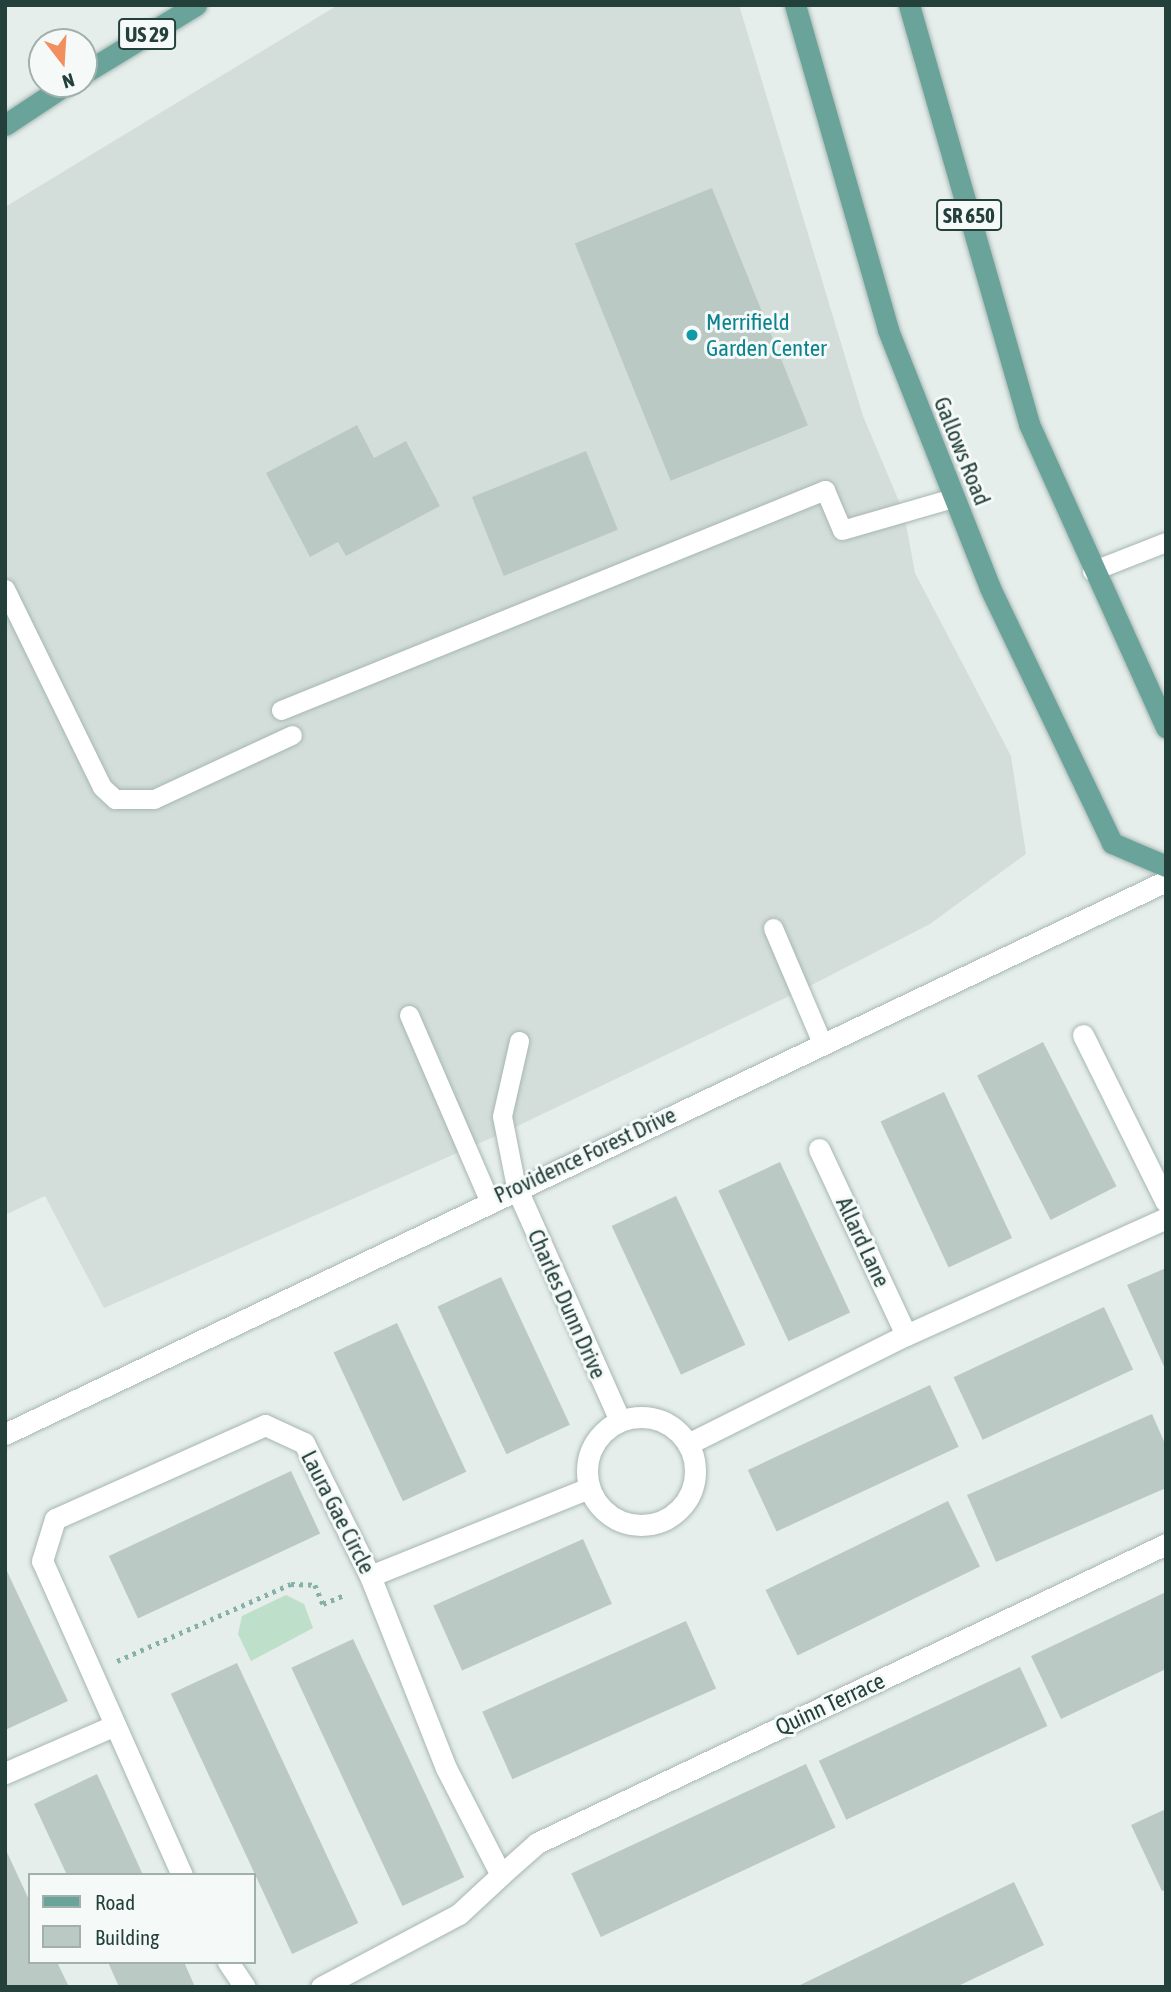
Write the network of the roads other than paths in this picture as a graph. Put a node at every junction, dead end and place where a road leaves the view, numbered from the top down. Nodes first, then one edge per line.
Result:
1 (196, 5) edge
2 (795, 5) edge
3 (909, 5) edge
4 (98, 64) edge
5 (46, 98) edge
6 (5, 125) edge
7 (953, 498) junction
8 (1166, 542) edge
9 (1092, 571) junction
10 (5, 589) edge
11 (281, 710) dead end
12 (1165, 726) edge
13 (292, 736) dead end
14 (1166, 866) edge
15 (1166, 881) edge
16 (773, 928) dead end
17 (409, 1016) dead end
18 (1083, 1035) dead end
19 (519, 1041) dead end
20 (823, 1045) junction
21 (820, 1149) dead end
22 (516, 1187) junction
23 (489, 1200) junction
24 (1166, 1202) edge
25 (1166, 1218) edge
26 (906, 1335) junction
27 (620, 1421) junction
28 (5, 1434) edge
29 (688, 1444) junction
30 (589, 1488) junction
31 (1166, 1544) edge
32 (372, 1579) junction
33 (113, 1726) junction
34 (5, 1773) edge
35 (181, 1873) edge
36 (501, 1875) junction
37 (229, 1964) edge
38 (245, 1987) edge
39 (321, 1987) edge

1 - 4 main road, US 29
2 - 7 main road, Gallows Road
3 - 9 main road, SR 650
5 - 6 main road
7 - 11 lane
7 - 14 main road, Gallows Road
8 - 9 lane
9 - 12 main road, SR 650
10 - 13 lane
15 - 20 street, Providence Forest Drive
16 - 20 lane
17 - 23 lane
18 - 24 street
19 - 22 lane
20 - 22 street, Providence Forest Drive
21 - 26 street, Allard Lane
22 - 23 street, Providence Forest Drive
22 - 27 street, Charles Dunn Drive
23 - 28 street, Providence Forest Drive
25 - 26 street
26 - 29 street
27 - 29 street
27 - 30 street
29 - 30 street
30 - 32 street
31 - 36 street, Quinn Terrace
32 - 33 street, Laura Gae Circle
32 - 36 street, Laura Gae Circle
33 - 34 street
33 - 35 street, Laura Gae Circle
36 - 39 street
37 - 38 street

